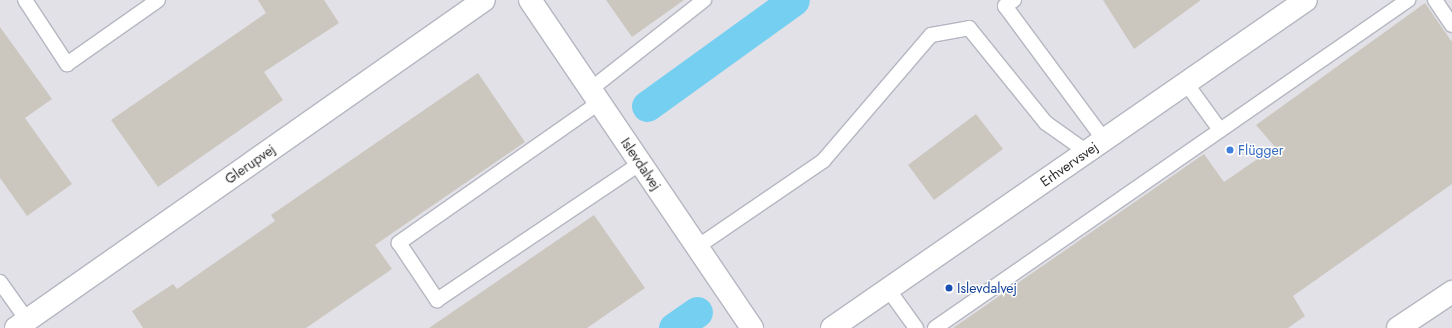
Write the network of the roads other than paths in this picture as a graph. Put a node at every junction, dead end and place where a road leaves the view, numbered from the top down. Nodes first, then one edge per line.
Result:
1 (25, 0) edge
2 (158, 0) edge
3 (484, 0) edge
4 (530, 0) edge
5 (704, 0) edge
6 (1014, 0) edge
7 (1306, 0) edge
8 (1408, 0) edge
9 (1435, 0) edge
10 (1452, 25) edge
11 (1186, 83) junction
12 (595, 96) junction
13 (1220, 130) junction
14 (1095, 146) junction
15 (641, 163) junction
16 (697, 247) junction
17 (0, 282) edge
18 (888, 289) junction
19 (1452, 292) edge
20 (21, 324) edge
21 (752, 328) edge
22 (832, 328) edge
23 (916, 328) edge
24 (935, 328) edge
25 (1398, 328) edge

1 - 2 lane
3 - 20 street, Glerupvej
4 - 12 street, Islevdalvej
5 - 12 lane
6 - 14 lane
7 - 11 street, Erhvervsvej
8 - 13 lane
9 - 10 lane
11 - 13 lane
11 - 14 street, Erhvervsvej
12 - 15 street, Islevdalvej
12 - 15 lane
13 - 24 lane
14 - 16 lane
14 - 18 street, Erhvervsvej
15 - 16 street, Islevdalvej
16 - 21 street, Islevdalvej
17 - 20 lane
18 - 22 street, Erhvervsvej
18 - 23 lane
19 - 25 street

